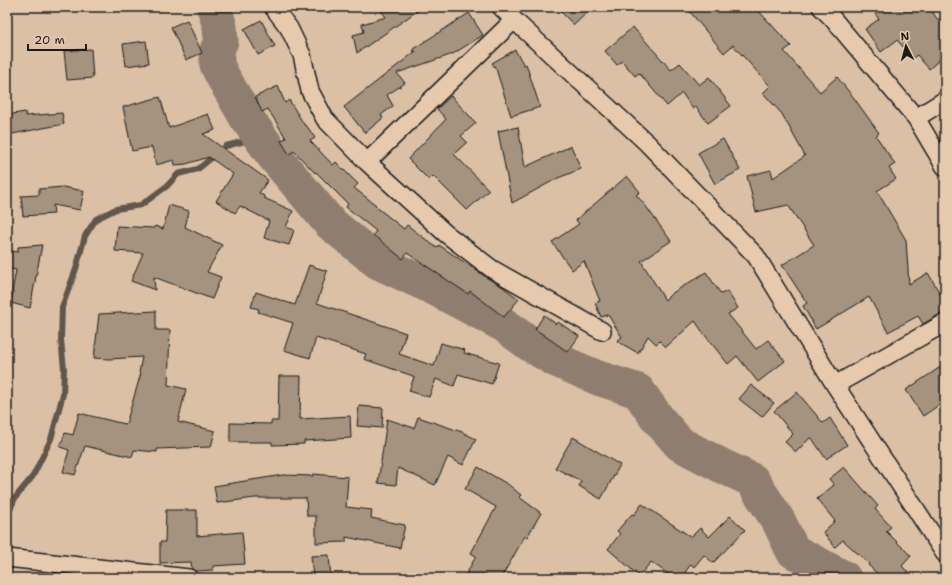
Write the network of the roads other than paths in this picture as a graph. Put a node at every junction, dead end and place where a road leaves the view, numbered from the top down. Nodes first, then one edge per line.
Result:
1 (273, 7) edge
2 (501, 7) edge
3 (821, 7) edge
4 (514, 20) junction
5 (945, 100) edge
6 (916, 118) junction
7 (367, 162) junction
8 (945, 167) edge
9 (945, 323) edge
10 (602, 331) dead end
11 (835, 385) junction
12 (945, 554) edge
13 (7, 558) edge
14 (189, 578) edge

1 - 7 street
2 - 4 street
3 - 6 street
4 - 7 street
4 - 11 street
5 - 6 street
6 - 8 street
7 - 10 street
9 - 11 street
11 - 12 street
13 - 14 street

